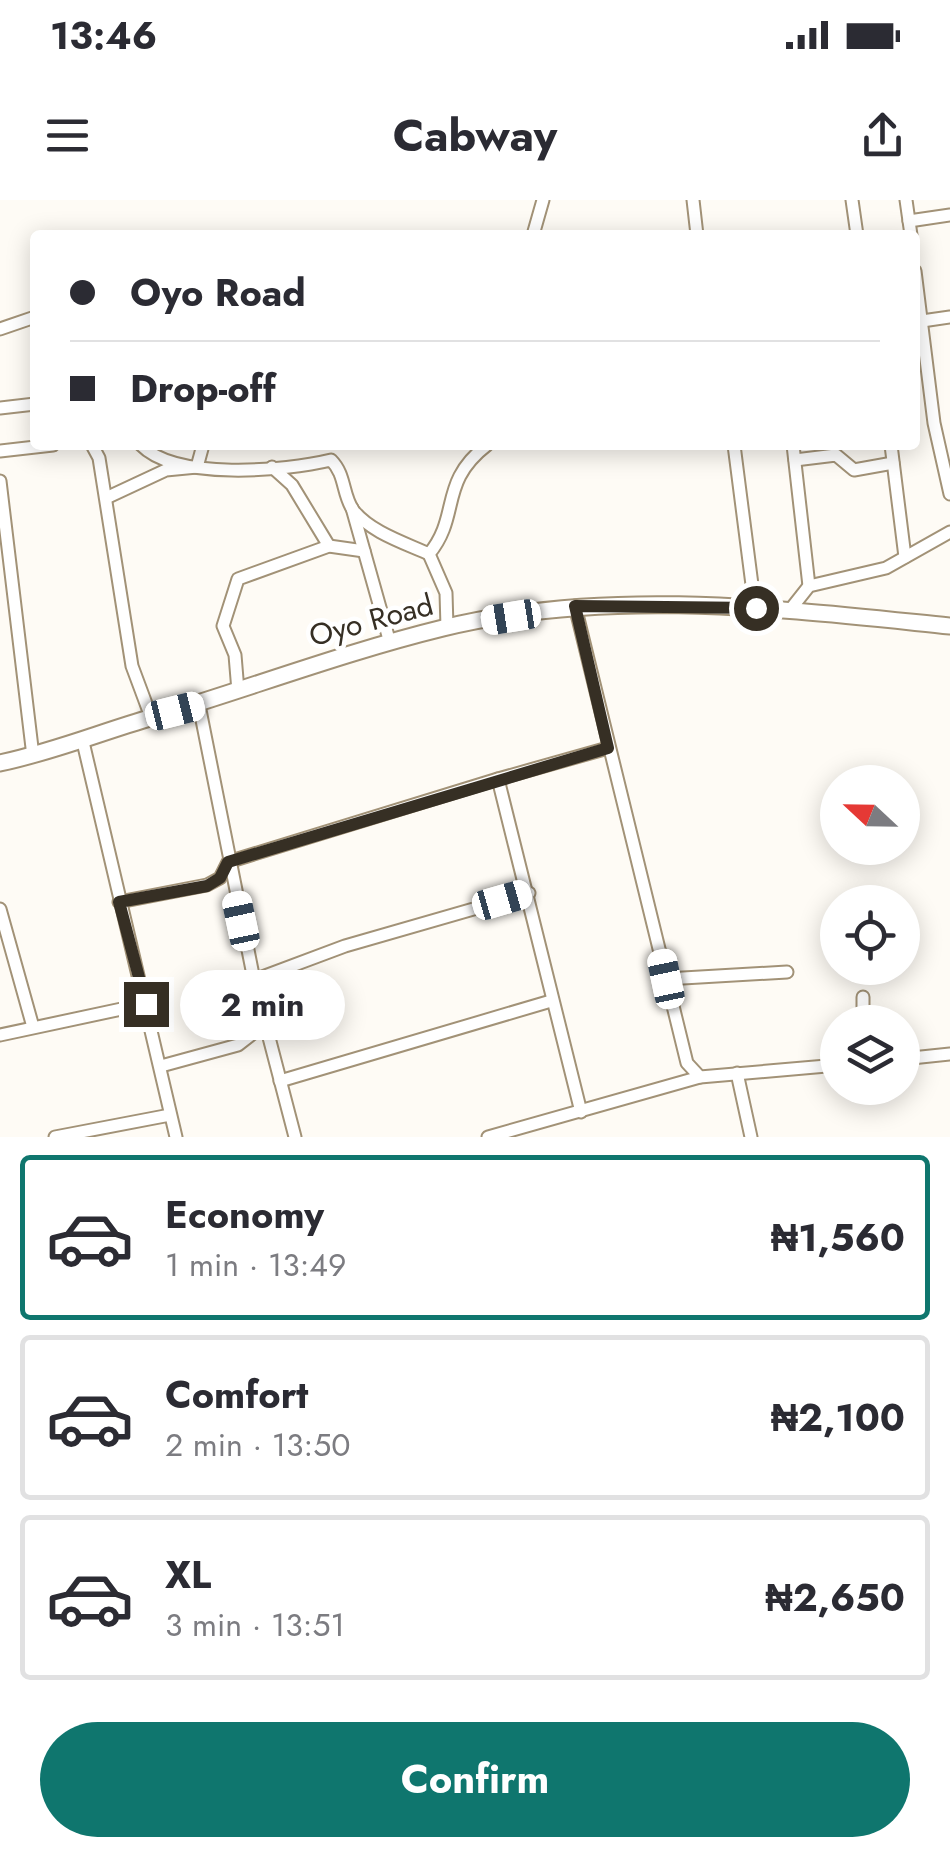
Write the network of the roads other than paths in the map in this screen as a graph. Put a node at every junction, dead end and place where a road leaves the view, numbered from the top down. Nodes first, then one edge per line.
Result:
1 (544, 200) edge
2 (692, 200) edge
3 (852, 200) edge
4 (906, 200) edge
5 (950, 215) edge
6 (909, 221) junction
7 (535, 230) edge
8 (697, 230) edge
9 (856, 230) edge
10 (910, 230) edge
11 (920, 307) edge
12 (950, 317) edge
13 (30, 318) edge
14 (922, 321) junction
15 (0, 329) edge
16 (30, 405) edge
17 (0, 408) edge
18 (950, 421) edge
19 (934, 423) junction
20 (30, 448) edge
21 (93, 450) edge
22 (146, 450) edge
23 (202, 450) edge
24 (482, 450) edge
25 (735, 450) edge
26 (794, 450) edge
27 (892, 450) edge
28 (0, 451) edge
29 (795, 460) junction
30 (893, 463) junction
31 (198, 467) junction
32 (272, 467) junction
33 (0, 488) edge
34 (950, 494) edge
35 (106, 498) junction
36 (352, 508) junction
37 (950, 532) edge
38 (329, 546) junction
39 (364, 551) junction
40 (429, 554) junction
41 (905, 557) junction
42 (809, 586) junction
43 (6, 590) edge
44 (575, 606) junction
45 (756, 608) junction
46 (790, 610) junction
47 (950, 626) edge
48 (447, 627) junction
49 (390, 643) junction
50 (238, 691) junction
51 (198, 705) junction
52 (151, 717) junction
53 (82, 742) junction
54 (608, 748) junction
55 (33, 756) junction
56 (0, 763) edge
57 (498, 779) junction
58 (228, 862) junction
59 (529, 893) junction
60 (119, 902) junction
61 (0, 913) edge
62 (787, 972) dead end
63 (666, 979) junction
64 (254, 980) junction
65 (863, 997) dead end
66 (552, 1001) junction
67 (146, 1004) junction
68 (863, 1005) edge
69 (265, 1024) junction
70 (33, 1027) junction
71 (0, 1035) edge
72 (950, 1054) edge
73 (920, 1057) edge
74 (161, 1066) junction
75 (820, 1066) edge
76 (737, 1072) junction
77 (700, 1078) junction
78 (280, 1081) junction
79 (581, 1112) junction
80 (170, 1115) junction
81 (55, 1137) edge
82 (176, 1137) edge
83 (294, 1137) edge
84 (488, 1137) edge
85 (751, 1137) edge

1 - 7 street
2 - 8 street
3 - 9 street
4 - 6 street
5 - 6 street
6 - 10 street
11 - 14 street
12 - 14 street
13 - 15 street
14 - 19 street
16 - 17 street
18 - 19 street
19 - 34 street
20 - 28 street
21 - 35 street
22 - 31 street
23 - 31 street
24 - 40 street
25 - 45 street
26 - 29 street
27 - 30 street
29 - 30 street
29 - 42 street
30 - 41 street
31 - 32 street
31 - 35 street
32 - 36 street
32 - 38 street
33 - 43 street
35 - 52 street
36 - 39 street
36 - 40 street
37 - 41 street
38 - 39 street
38 - 50 street
39 - 49 street
40 - 48 street
41 - 42 street
42 - 46 street
43 - 55 street
44 - 45 street, Oyo Road
44 - 48 street, Oyo Road
44 - 54 street
45 - 46 street, Oyo Road
46 - 47 street, Oyo Road
48 - 49 street, Oyo Road
49 - 50 street, Oyo Road
50 - 51 street, Oyo Road
51 - 52 street, Oyo Road
51 - 58 street
52 - 53 street, Oyo Road
53 - 55 street, Oyo Road
53 - 60 street
54 - 57 street
54 - 63 street
55 - 56 street, Oyo Road
57 - 58 street
57 - 59 street
58 - 60 street
58 - 64 street
59 - 64 street
59 - 66 street
60 - 67 street
61 - 70 street
62 - 63 street
63 - 77 street
64 - 69 street
65 - 68 street
66 - 78 street
66 - 79 street
67 - 70 street
67 - 74 street
69 - 74 street
69 - 78 street
70 - 71 street
72 - 73 street
74 - 80 street
75 - 76 street
76 - 77 street
76 - 85 street
77 - 79 street
78 - 83 street
79 - 84 street
80 - 81 street
80 - 82 street

